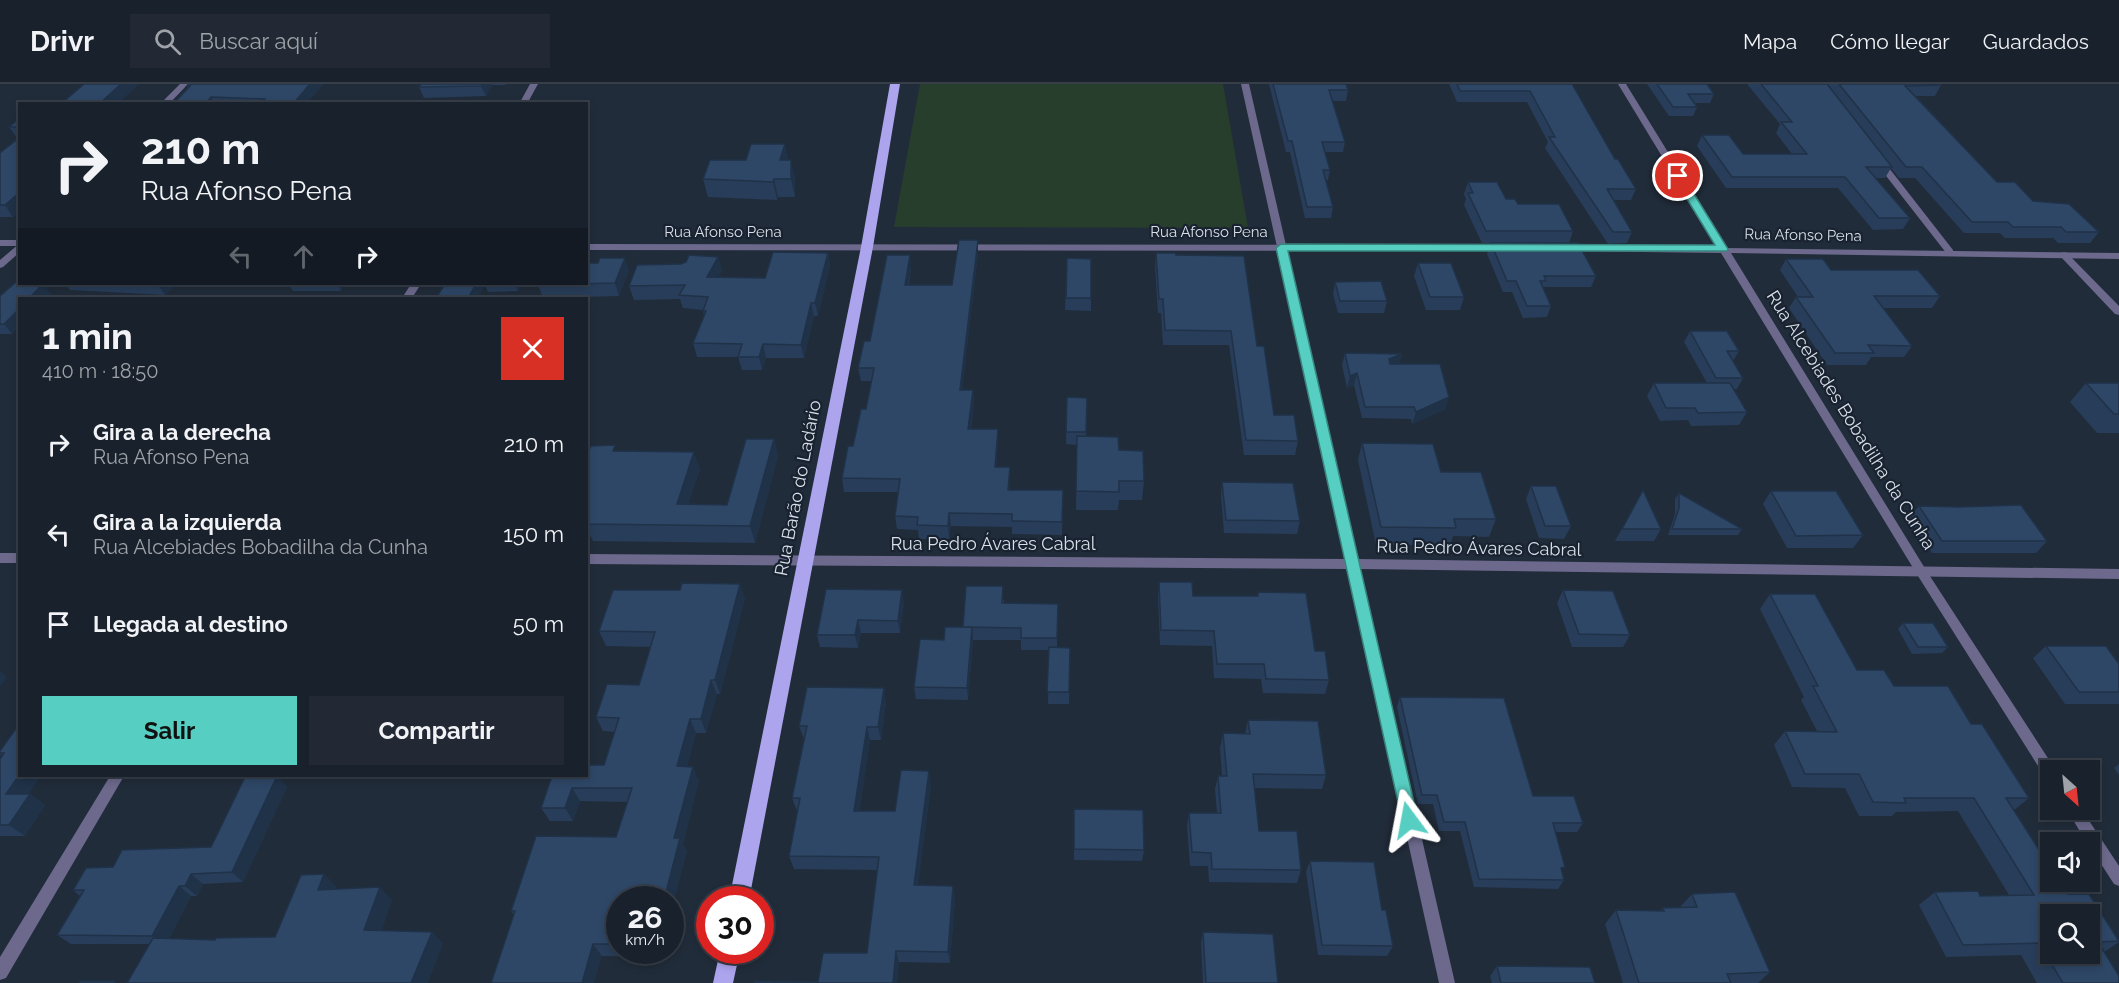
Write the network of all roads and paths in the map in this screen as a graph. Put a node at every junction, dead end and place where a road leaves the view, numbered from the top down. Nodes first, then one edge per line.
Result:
1 (184, 84) edge
2 (534, 84) edge
3 (895, 84) edge
4 (1245, 84) edge
5 (1622, 84) edge
6 (166, 102) edge
7 (524, 102) edge
8 (1870, 149) edge
9 (0, 243) edge
10 (18, 245) edge
11 (18, 247) edge
12 (588, 247) edge
13 (867, 247) junction
14 (1281, 248) junction
15 (1508, 248) edge
16 (1556, 248) edge
17 (1723, 249) junction
18 (1950, 252) junction
19 (2064, 255) junction
20 (2119, 256) edge
21 (0, 265) edge
22 (2119, 312) edge
23 (0, 558) edge
24 (18, 558) edge
25 (588, 559) edge
26 (805, 560) junction
27 (1354, 564) junction
28 (1922, 573) junction
29 (2119, 574) edge
30 (2042, 760) edge
31 (116, 777) edge
32 (2081, 820) edge
33 (2119, 879) edge
34 (742, 886) edge
35 (727, 964) edge
36 (0, 972) edge
37 (723, 983) edge
38 (1447, 983) edge

1 - 6 street
2 - 7 street
3 - 13 main road, Rua Barão do Ladário
4 - 14 street
5 - 17 street, Rua Alcebiades Bobadilha da Cunha
8 - 18 street
9 - 10 street
11 - 21 street
12 - 13 street, Rua Afonso Pena
13 - 14 street, Rua Afonso Pena
13 - 26 main road, Rua Barão do Ladário
14 - 15 street, Rua Afonso Pena
14 - 27 street
16 - 17 street, Rua Afonso Pena
17 - 18 street, Rua Afonso Pena
17 - 28 street, Rua Alcebiades Bobadilha da Cunha
18 - 19 street, Rua Afonso Pena
19 - 20 street, Rua Afonso Pena
19 - 22 street
23 - 24 street
25 - 26 street, Rua Pedro Ávares Cabral
26 - 27 street, Rua Pedro Ávares Cabral
26 - 34 main road, Rua Barão do Ladário
27 - 28 street, Rua Pedro Ávares Cabral
27 - 38 street
28 - 29 street, Rua Pedro Ávares Cabral
28 - 30 street, Rua Alcebiades Bobadilha da Cunha
31 - 36 street
32 - 33 street
35 - 37 main road

